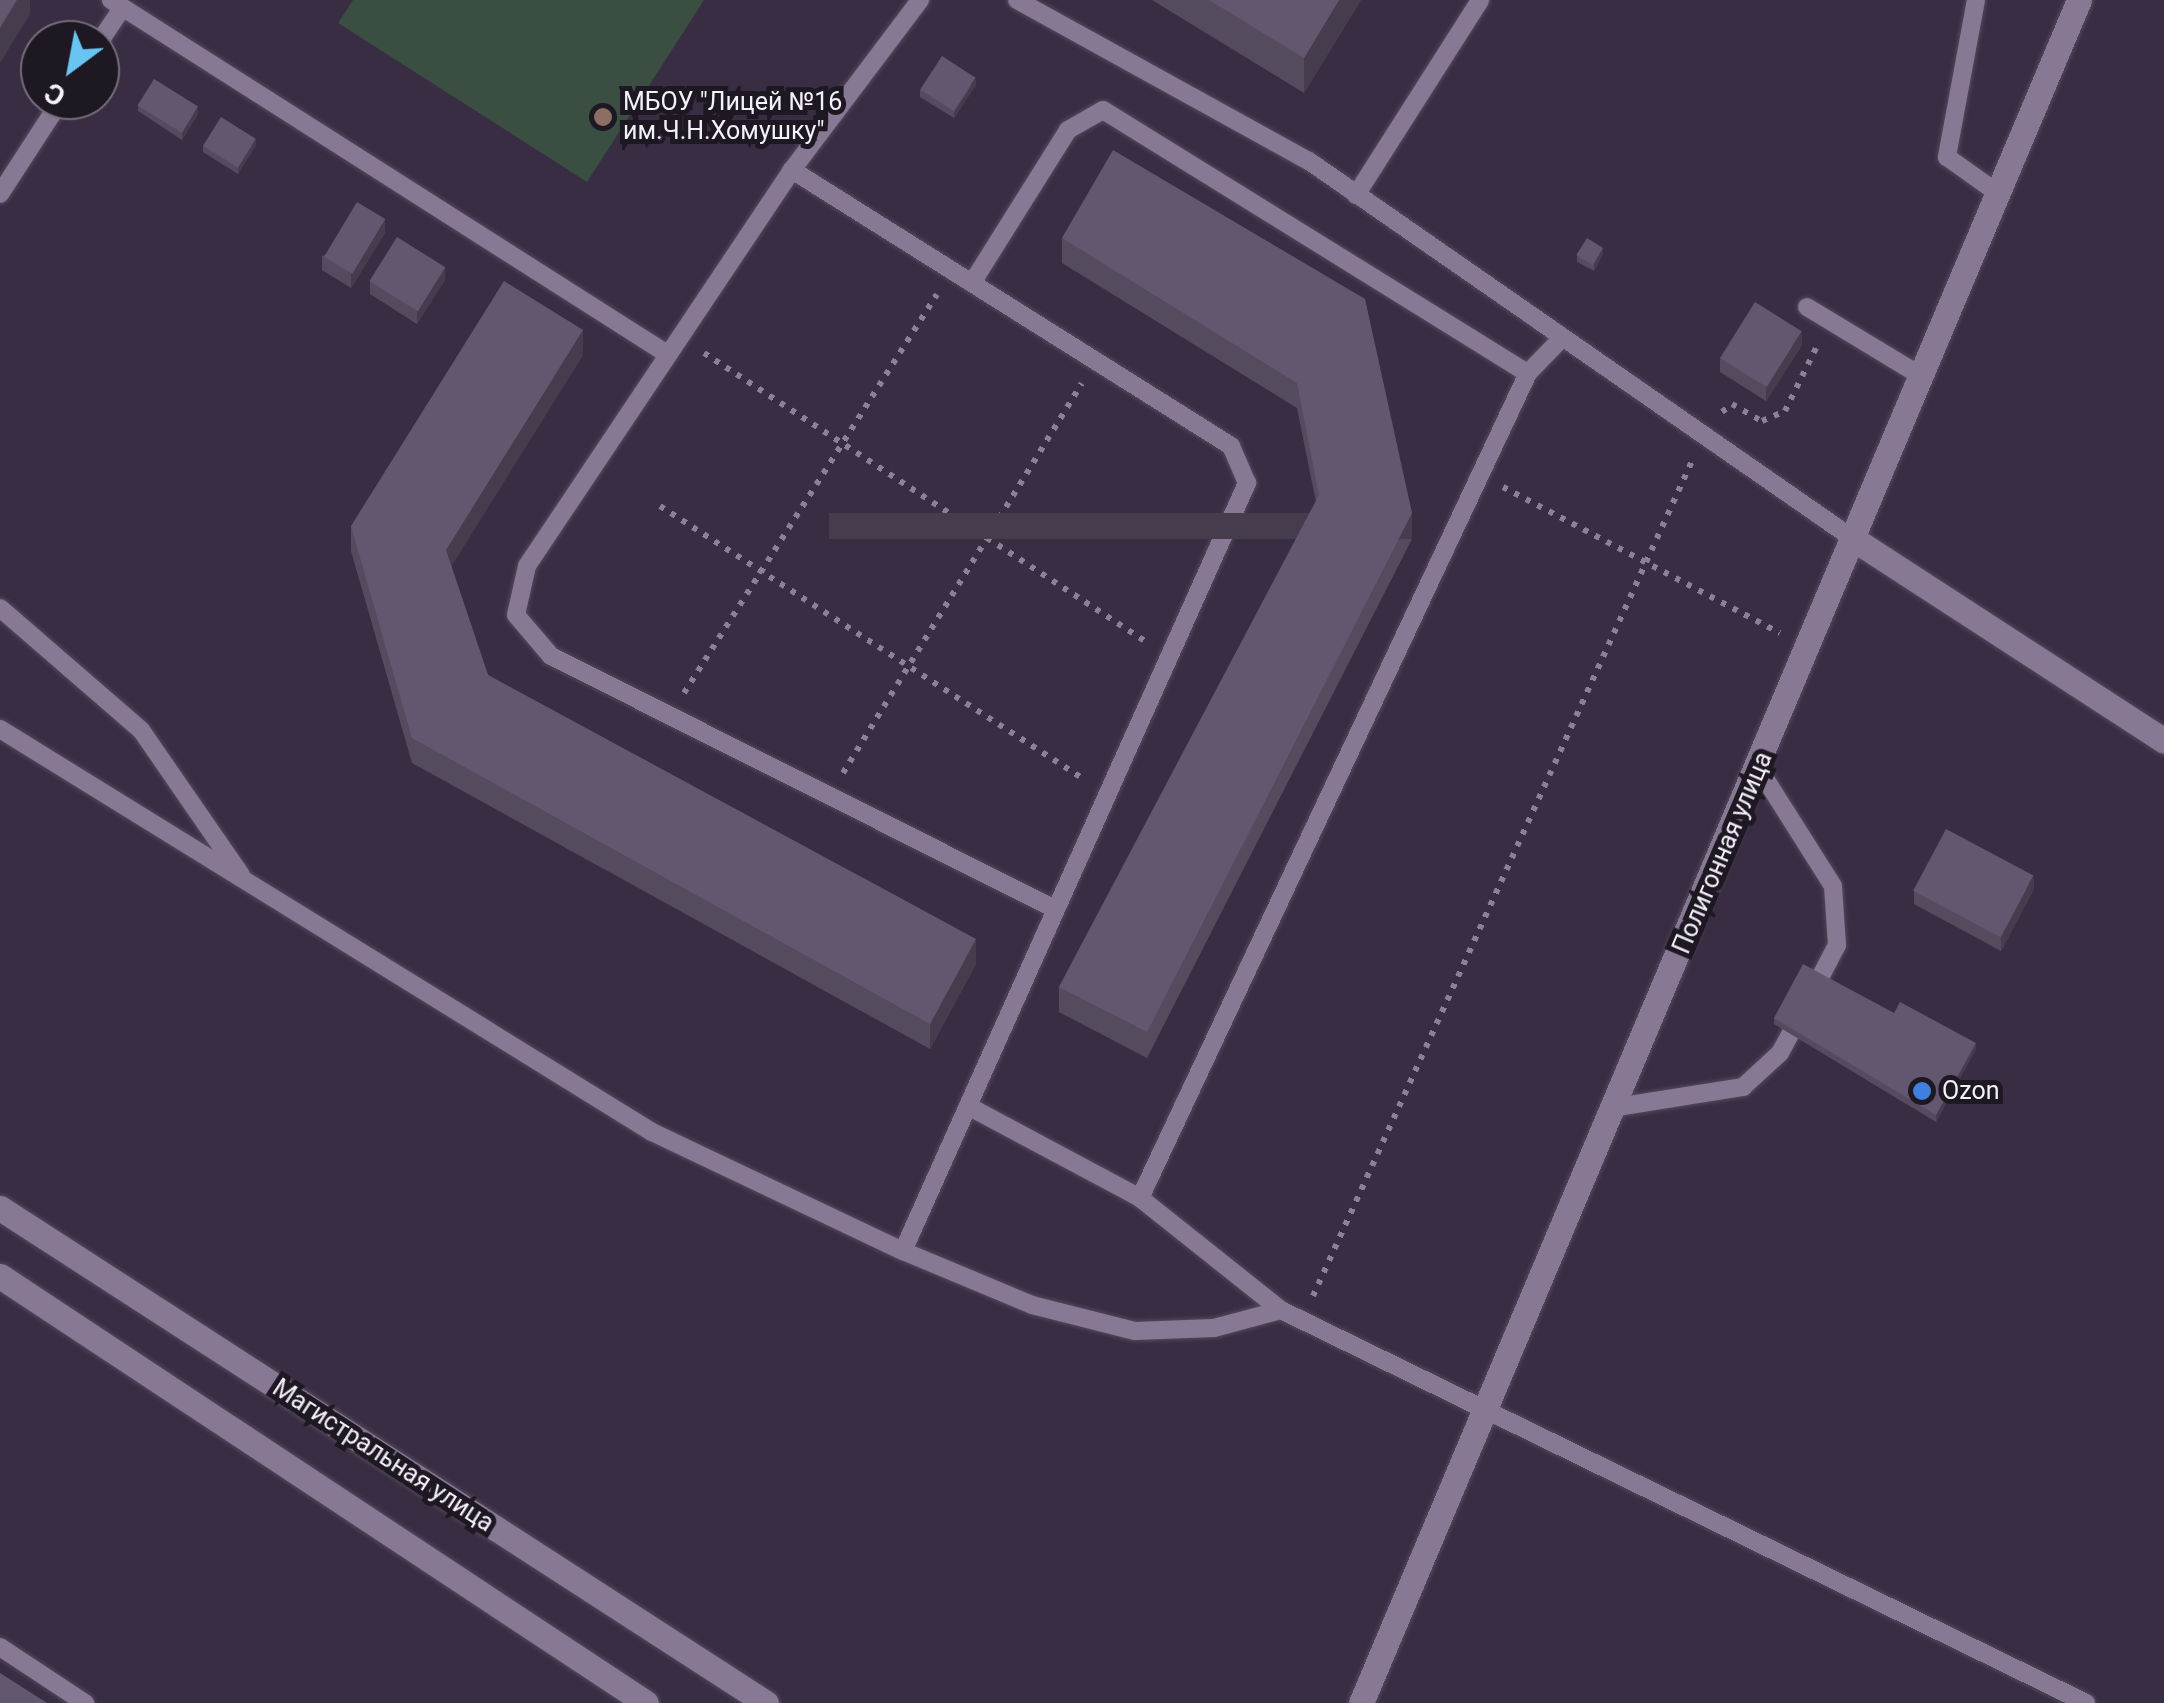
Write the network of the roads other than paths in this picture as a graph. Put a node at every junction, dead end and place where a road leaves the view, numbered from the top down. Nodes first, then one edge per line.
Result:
1 (920, 0) edge
2 (1017, 0) edge
3 (1480, 0) edge
4 (1976, 0) edge
5 (2078, 0) edge
6 (116, 4) edge
7 (49, 120) edge
8 (792, 170) junction
9 (0, 194) edge
10 (1999, 194) junction
11 (1356, 195) junction
12 (972, 283) junction
13 (1808, 307) dead end
14 (1559, 341) junction
15 (667, 354) junction
16 (1528, 374) junction
17 (1921, 376) junction
18 (1852, 538) junction
19 (0, 608) edge
20 (0, 729) edge
21 (2164, 741) edge
22 (1759, 769) junction
23 (248, 884) junction
24 (1056, 909) junction
25 (968, 1106) junction
26 (1617, 1107) junction
27 (1140, 1198) junction
28 (0, 1208) edge
29 (903, 1251) junction
30 (0, 1276) edge
31 (1281, 1310) junction
32 (1488, 1414) junction
33 (0, 1647) edge
34 (85, 1703) edge
35 (646, 1703) edge
36 (766, 1703) edge
37 (1361, 1703) edge
38 (2086, 1703) edge

1 - 8 lane
2 - 11 lane
3 - 11 lane
4 - 10 lane
5 - 10 street, Полигонная улица
6 - 15 lane
7 - 9 lane
8 - 12 lane
8 - 15 lane
10 - 17 street, Полигонная улица
11 - 14 lane
12 - 16 lane
12 - 24 lane
13 - 17 lane
14 - 16 lane
14 - 18 lane
15 - 24 lane
16 - 27 lane
17 - 18 street, Полигонная улица
18 - 21 street
18 - 22 street, Полигонная улица
19 - 23 lane
20 - 23 lane
22 - 26 street, Полигонная улица
22 - 26 lane
23 - 29 lane
24 - 25 lane
25 - 27 lane
25 - 29 lane
26 - 32 street, Полигонная улица
27 - 31 lane
28 - 36 street, Магистральная улица
29 - 31 lane
30 - 35 street
31 - 32 lane
32 - 37 street, Полигонная улица
32 - 38 lane
33 - 34 lane

